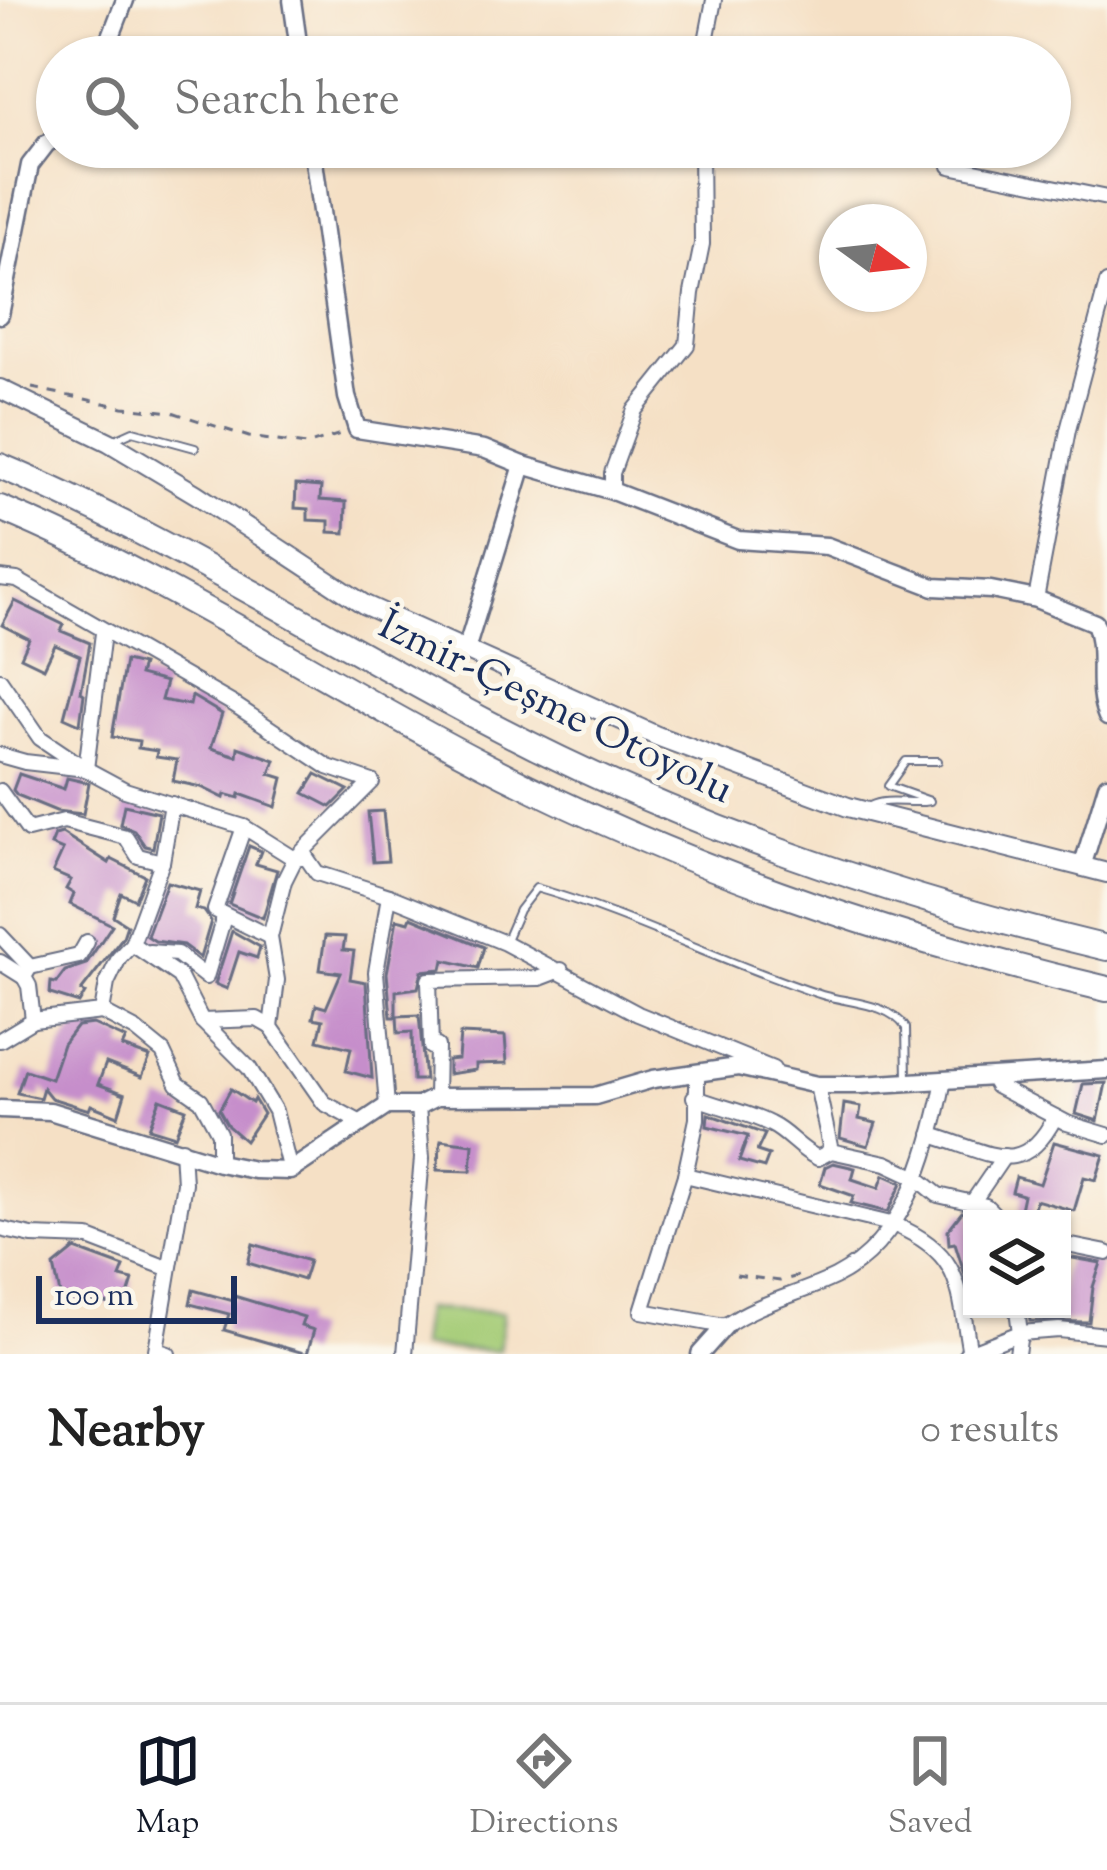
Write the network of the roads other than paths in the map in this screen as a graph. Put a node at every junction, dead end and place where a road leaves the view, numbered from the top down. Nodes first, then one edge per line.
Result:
1 (125, 0) edge
2 (292, 0) edge
3 (714, 0) edge
4 (111, 36) edge
5 (297, 36) edge
6 (707, 36) edge
7 (36, 156) edge
8 (315, 168) edge
9 (701, 168) edge
10 (960, 168) edge
11 (1107, 198) edge
12 (1107, 284) edge
13 (0, 315) edge
14 (0, 389) edge
15 (110, 442) junction
16 (195, 448) dead end
17 (523, 465) junction
18 (0, 466) edge
19 (612, 482) junction
20 (0, 508) edge
21 (0, 578) edge
22 (1036, 599) junction
23 (1101, 624) edge
24 (103, 633) junction
25 (466, 650) junction
26 (0, 680) edge
27 (1107, 717) edge
28 (0, 755) edge
29 (938, 761) dead end
30 (86, 769) junction
31 (1107, 785) edge
32 (0, 791) edge
33 (172, 804) junction
34 (862, 811) junction
35 (244, 827) junction
36 (296, 859) junction
37 (162, 862) junction
38 (1082, 867) junction
39 (1107, 873) edge
40 (389, 896) junction
41 (224, 917) junction
42 (0, 935) edge
43 (270, 937) junction
44 (87, 942) dead end
45 (505, 943) junction
46 (138, 948) junction
47 (1107, 948) edge
48 (0, 962) edge
49 (561, 970) junction
50 (27, 972) junction
51 (206, 976) junction
52 (1107, 988) edge
53 (190, 997) junction
54 (102, 1012) junction
55 (33, 1020) junction
56 (202, 1021) junction
57 (272, 1027) junction
58 (0, 1040) edge
59 (1107, 1070) edge
60 (697, 1074) junction
61 (992, 1077) junction
62 (794, 1078) junction
63 (944, 1080) junction
64 (907, 1083) junction
65 (817, 1085) junction
66 (436, 1097) junction
67 (694, 1097) junction
68 (386, 1106) junction
69 (418, 1106) junction
70 (0, 1109) edge
71 (1054, 1117) junction
72 (359, 1122) junction
73 (931, 1135) junction
74 (1107, 1135) edge
75 (182, 1149) junction
76 (831, 1151) junction
77 (1004, 1156) junction
78 (219, 1163) junction
79 (290, 1171) junction
80 (685, 1174) junction
81 (916, 1177) junction
82 (972, 1203) junction
83 (990, 1210) edge
84 (895, 1225) junction
85 (0, 1229) edge
86 (1071, 1246) edge
87 (1107, 1253) edge
88 (167, 1268) junction
89 (1018, 1318) edge
90 (725, 1326) junction
91 (1020, 1333) junction
92 (1107, 1335) edge
93 (969, 1353) edge
94 (168, 1354) edge
95 (405, 1354) edge
96 (700, 1354) edge
97 (1017, 1354) edge

1 - 4 street
2 - 5 street
3 - 6 street
7 - 13 street
8 - 17 street
9 - 19 street
10 - 11 street
12 - 22 street
14 - 15 main road
15 - 16 lane
15 - 25 main road
17 - 19 street
17 - 25 street
18 - 47 highway, İzmir-Çeşme Otoyolu
19 - 22 street
20 - 52 highway, İzmir-Çeşme Otoyolu
21 - 24 street
22 - 23 street
23 - 27 street
24 - 30 street
24 - 36 street
25 - 34 main road
26 - 30 street
28 - 30 street
29 - 34 lane
30 - 33 street
31 - 38 street
32 - 37 street
33 - 35 street
33 - 37 street
34 - 38 main road
35 - 36 street
35 - 41 street
36 - 40 street
36 - 43 street
37 - 46 street
38 - 39 main road
40 - 45 street
40 - 68 street
41 - 43 street
41 - 51 street
42 - 50 street
43 - 57 street
44 - 50 street
45 - 49 street
45 - 64 lane
46 - 51 street
46 - 53 street
46 - 54 street
48 - 50 street
49 - 62 street
49 - 66 street
50 - 55 street
51 - 53 street
53 - 56 street
54 - 55 street
54 - 78 street
55 - 58 street
56 - 57 street
56 - 79 street
57 - 72 street
59 - 61 street
60 - 62 street
60 - 66 street
60 - 67 street
61 - 63 street
61 - 71 street
62 - 65 street
63 - 64 street
63 - 73 street
64 - 65 street
65 - 76 street
66 - 69 street
67 - 76 street
67 - 80 street
68 - 69 street
68 - 72 street
69 - 95 street
70 - 75 street
71 - 74 street
71 - 77 street
72 - 79 street
73 - 77 street
73 - 81 street
75 - 78 street
75 - 88 street
76 - 81 street
77 - 82 street
78 - 79 street
80 - 84 street
80 - 90 street
81 - 82 street
81 - 84 street
82 - 83 street
84 - 90 street
84 - 93 street
85 - 88 street
86 - 87 street
88 - 94 street
89 - 91 street
90 - 96 street
91 - 92 street
91 - 93 street
91 - 97 street

